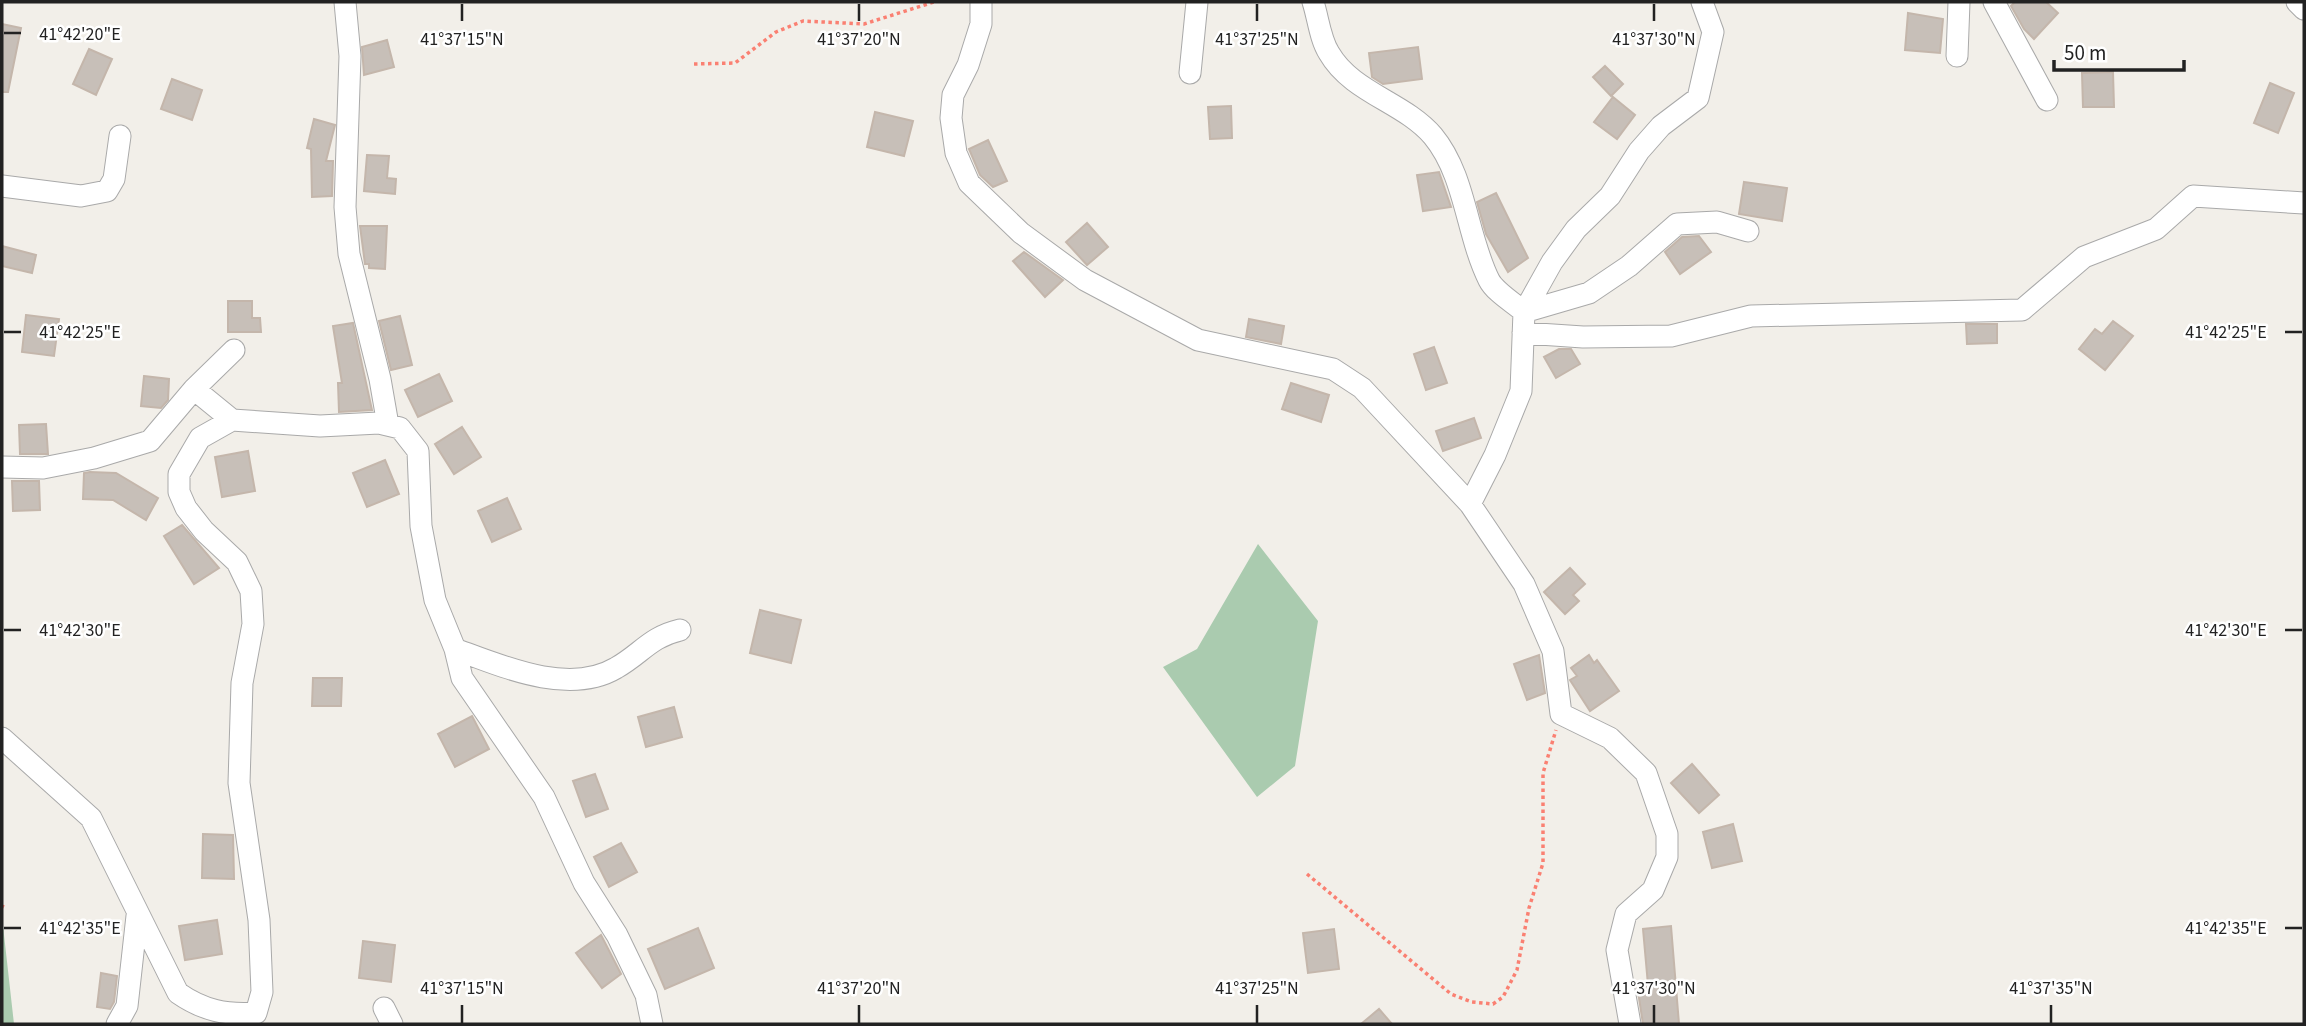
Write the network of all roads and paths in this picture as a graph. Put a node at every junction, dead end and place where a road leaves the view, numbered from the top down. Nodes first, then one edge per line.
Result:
1 (345, 2) edge
2 (934, 2) edge
3 (981, 2) edge
4 (1197, 2) edge
5 (1313, 2) edge
6 (1702, 2) edge
7 (1959, 2) edge
8 (1994, 2) edge
9 (2297, 2) edge
10 (2304, 9) edge
11 (1957, 56) dead end
12 (694, 64) dead end
13 (1189, 73) dead end
14 (2047, 100) dead end
15 (120, 136) dead end
16 (2, 186) edge
17 (2304, 203) edge
18 (1748, 231) dead end
19 (1524, 323) junction
20 (234, 350) dead end
21 (194, 389) junction
22 (232, 420) junction
23 (388, 425) junction
24 (2, 467) edge
25 (1470, 503) junction
26 (680, 630) dead end
27 (455, 649) junction
28 (1561, 714) junction
29 (2, 738) edge
30 (1307, 874) dead end
31 (137, 916) junction
32 (125, 1018) edge
33 (261, 1019) edge
34 (652, 1024) edge
35 (1630, 1024) edge

1 - 23 street
2 - 12 path
3 - 25 street
4 - 13 street
5 - 19 street
6 - 19 street
7 - 11 street
8 - 14 street
9 - 10 street
15 - 16 street
17 - 19 street
18 - 19 street
19 - 25 street
20 - 21 street
21 - 22 street
21 - 24 street
22 - 23 street
22 - 33 street
23 - 27 street
25 - 28 street
26 - 27 street
27 - 34 street
28 - 30 path
28 - 35 street
29 - 31 street
31 - 32 street
31 - 33 street

